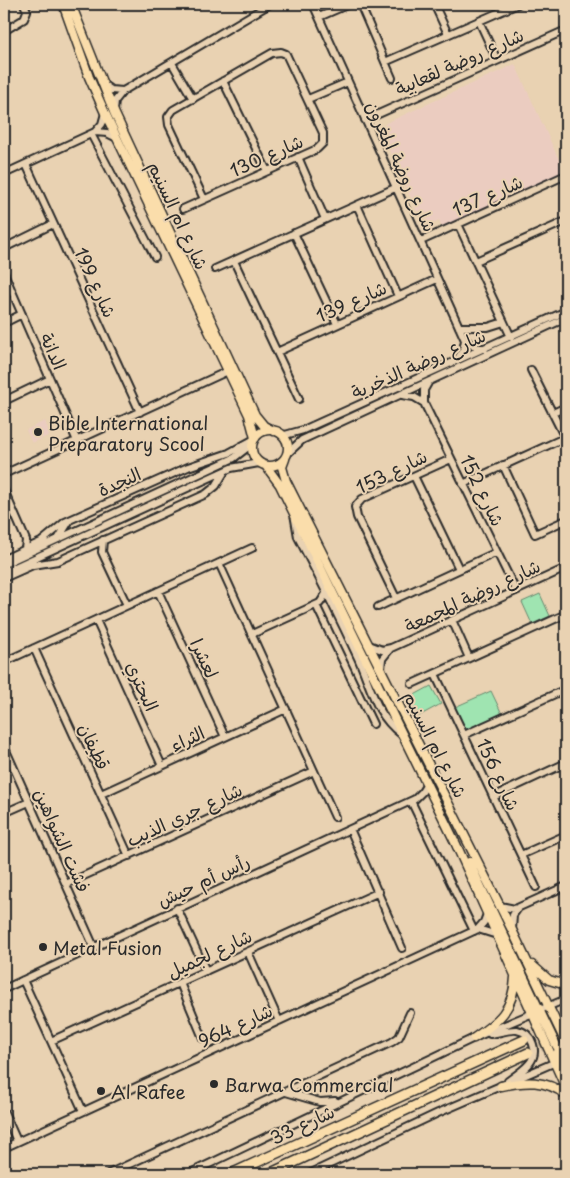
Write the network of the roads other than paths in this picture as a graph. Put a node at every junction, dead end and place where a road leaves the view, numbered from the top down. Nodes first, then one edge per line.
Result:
1 (24, 4) edge
2 (64, 4) edge
3 (71, 4) edge
4 (270, 4) edge
5 (313, 4) edge
6 (349, 4) edge
7 (360, 4) edge
8 (434, 4) edge
9 (518, 4) edge
10 (507, 6) edge
11 (319, 17) junction
12 (479, 20) junction
13 (566, 30) edge
14 (4, 31) edge
15 (448, 34) junction
16 (497, 60) junction
17 (172, 62) junction
18 (385, 62) junction
19 (392, 78) dead end
20 (223, 81) junction
21 (348, 82) junction
22 (102, 84) junction
23 (123, 91) junction
24 (193, 99) junction
25 (308, 99) junction
26 (114, 112) junction
27 (105, 113) junction
28 (365, 120) junction
29 (93, 133) junction
30 (116, 138) junction
31 (298, 158) junction
32 (26, 164) junction
33 (267, 171) junction
34 (4, 174) edge
35 (566, 175) edge
36 (395, 188) junction
37 (204, 199) junction
38 (357, 205) junction
39 (183, 209) dead end
40 (325, 220) junction
41 (566, 221) edge
42 (54, 224) junction
43 (458, 224) junction
44 (294, 234) junction
45 (420, 241) junction
46 (4, 248) edge
47 (155, 257) dead end
48 (234, 261) junction
49 (476, 262) junction
50 (215, 270) dead end
51 (4, 273) edge
52 (437, 279) junction
53 (398, 296) junction
54 (566, 311) edge
55 (22, 314) junction
56 (566, 318) edge
57 (504, 322) junction
58 (4, 323) edge
59 (337, 324) junction
60 (459, 327) junction
61 (511, 337) junction
62 (465, 340) junction
63 (485, 349) junction
64 (277, 352) junction
65 (455, 362) junction
66 (531, 370) dead end
67 (228, 372) junction
68 (50, 379) junction
69 (428, 383) junction
70 (402, 394) junction
71 (299, 399) dead end
72 (4, 401) edge
73 (424, 403) junction
74 (566, 407) edge
75 (140, 412) junction
76 (553, 413) junction
77 (276, 432) junction
78 (565, 440) edge
79 (77, 441) junction
80 (253, 441) junction
81 (286, 456) junction
82 (451, 459) junction
83 (196, 463) junction
84 (263, 464) junction
85 (219, 466) junction
86 (503, 466) junction
87 (225, 471) junction
88 (4, 474) edge
89 (414, 476) junction
90 (463, 484) junction
91 (4, 490) edge
92 (294, 513) junction
93 (130, 515) junction
94 (71, 519) junction
95 (566, 520) edge
96 (119, 533) junction
97 (26, 540) junction
98 (57, 540) junction
99 (104, 540) junction
100 (37, 544) junction
101 (92, 545) junction
102 (61, 546) junction
103 (252, 548) dead end
104 (25, 549) junction
105 (83, 549) junction
106 (102, 552) junction
107 (497, 552) junction
108 (4, 559) edge
109 (220, 563) junction
110 (4, 564) edge
111 (566, 568) edge
112 (459, 569) junction
113 (4, 572) edge
114 (4, 578) edge
115 (158, 591) junction
116 (516, 591) junction
117 (327, 592) junction
118 (396, 598) junction
119 (332, 603) junction
120 (318, 604) junction
121 (127, 605) junction
122 (378, 607) dead end
123 (566, 614) edge
124 (96, 620) junction
125 (452, 620) junction
126 (252, 634) junction
127 (369, 645) junction
128 (34, 648) junction
129 (391, 648) junction
130 (469, 658) junction
131 (4, 662) edge
132 (381, 669) junction
133 (435, 674) junction
134 (412, 684) dead end
135 (566, 689) edge
136 (373, 697) junction
137 (376, 705) junction
138 (365, 706) junction
139 (286, 709) junction
140 (373, 724) dead end
141 (464, 735) junction
142 (403, 736) junction
143 (225, 737) junction
144 (4, 746) edge
145 (566, 763) edge
146 (162, 766) junction
147 (314, 771) junction
148 (427, 784) junction
149 (100, 794) junction
150 (493, 796) junction
151 (413, 799) junction
152 (434, 799) junction
153 (29, 802) junction
154 (4, 813) edge
155 (336, 817) dead end
156 (350, 829) junction
157 (566, 835) edge
158 (455, 842) junction
159 (520, 855) junction
160 (129, 856) junction
161 (66, 884) junction
162 (566, 886) edge
163 (536, 887) dead end
164 (379, 892) junction
165 (500, 906) junction
166 (178, 908) junction
167 (518, 908) junction
168 (487, 914) junction
169 (476, 930) junction
170 (512, 930) junction
171 (497, 935) junction
172 (94, 947) junction
173 (402, 948) dead end
174 (248, 952) junction
175 (527, 960) junction
176 (206, 971) junction
177 (515, 973) junction
178 (23, 980) junction
179 (180, 983) junction
180 (566, 985) edge
181 (4, 988) edge
182 (566, 999) edge
183 (549, 1006) junction
184 (541, 1010) junction
185 (410, 1013) dead end
186 (532, 1013) junction
187 (279, 1021) junction
188 (203, 1038) dead end
189 (474, 1038) junction
190 (524, 1040) tunnel mouth
191 (51, 1041) junction
192 (566, 1044) edge
193 (528, 1053) tunnel mouth
194 (562, 1059) edge
195 (566, 1068) edge
196 (501, 1086) junction
197 (566, 1088) edge
198 (285, 1092) junction
199 (566, 1094) edge
200 (342, 1100) junction
201 (83, 1111) junction
202 (4, 1112) edge
203 (17, 1141) junction
204 (4, 1148) edge
205 (108, 1174) edge
206 (188, 1174) edge
207 (231, 1174) edge
208 (269, 1174) edge
209 (309, 1174) edge

1 - 14 street
2 - 27 main road, شارع ام السنيم
3 - 22 main road, شارع ام السنيم
4 - 17 street
5 - 11 street, شارع روضة المغرون
6 - 11 street
7 - 18 street
8 - 15 street
9 - 10 street
10 - 12 street
11 - 21 street, شارع روضة المغرون
12 - 15 street
12 - 16 street
13 - 16 street, شارع روضة لقعابية
15 - 18 street
16 - 28 street, شارع روضة لقعابية
17 - 23 street
17 - 24 street
18 - 19 street
20 - 24 street, شارع 130
20 - 25 street, شارع 130
20 - 33 street
21 - 25 street
21 - 28 street, شارع روضة المغرون
22 - 23 street
22 - 26 main road, شارع ام السنيم
23 - 26 street
24 - 37 street, شارع 130
25 - 31 street, شارع 130
26 - 77 main road, شارع ام السنيم
27 - 29 street
27 - 30 main road, شارع ام السنيم
28 - 36 street, شارع روضة المغرون
29 - 30 street
29 - 32 street
29 - 47 street
30 - 67 main road, شارع ام السنيم
31 - 33 street, شارع 130
31 - 40 street
32 - 34 street
32 - 42 street, شارع 199
33 - 37 street, شارع 130
35 - 43 street, شارع 137
36 - 38 street
36 - 45 street, شارع روضة المغرون
37 - 39 street, شارع 130
38 - 40 street
38 - 53 street
40 - 44 street
41 - 49 street
42 - 46 street
42 - 75 street, شارع 199
43 - 45 street, شارع 137
43 - 49 street
44 - 48 street
44 - 59 street
45 - 52 street, شارع روضة المغرون
48 - 50 street
48 - 64 street
49 - 57 street
51 - 55 street, الدانة
52 - 53 street, شارع 139
52 - 60 street, شارع روضة المغرون
53 - 59 street, شارع 139
54 - 61 street, شارع روضة الذخرية
55 - 58 street
55 - 68 street, الدانة
56 - 69 street, شارع روضة الذخرية
57 - 60 street
57 - 61 street
59 - 64 street, شارع 139
60 - 62 street, شارع روضة المغرون
61 - 63 street, شارع روضة الذخرية
62 - 63 street
62 - 65 street
63 - 65 street, شارع روضة الذخرية
64 - 71 street
65 - 77 street, شارع روضة الذخرية
66 - 76 street
67 - 75 street
67 - 80 main road, شارع ام السنيم
68 - 72 street
68 - 79 street, الدانة
69 - 70 street, شارع روضة الذخرية
69 - 73 street
70 - 73 street
70 - 81 street, شارع روضة الذخرية
73 - 82 street, شارع 152
74 - 76 street
75 - 79 street
76 - 78 street
77 - 80 main road
77 - 81 main road
78 - 86 street
79 - 88 street
80 - 83 street, النجدة
80 - 84 main road
80 - 85 street
81 - 84 main road
81 - 127 main road, شارع ام السنيم
82 - 89 street, شارع 153
82 - 90 street, شارع 152
83 - 85 street
83 - 94 street, النجدة
84 - 87 street
84 - 92 main road, شارع ام السنيم
85 - 98 street
86 - 90 street
86 - 95 street
87 - 93 street
87 - 96 street
89 - 112 street
89 - 118 street, شارع 153
90 - 107 street, شارع 152
91 - 97 street
92 - 117 street, شارع ام السنيم
92 - 142 main road, شارع ام السنيم
93 - 96 street
93 - 102 street
94 - 98 street
94 - 100 street, النجدة
96 - 99 street
97 - 100 street
97 - 104 street
98 - 110 street
99 - 101 street
99 - 106 street
100 - 104 street, النجدة
101 - 105 street
101 - 106 street
102 - 105 street
102 - 113 street
103 - 109 street
104 - 108 street, النجدة
105 - 114 street
106 - 121 street
107 - 112 street
107 - 116 street, شارع 152
109 - 115 street
109 - 126 street
111 - 116 street, شارع روضة المجمعة
112 - 118 street
115 - 121 street
115 - 143 street, لعشرا
116 - 125 street, شارع روضة المجمعة
117 - 119 street, شارع ام السنيم
117 - 120 street
118 - 122 street
119 - 120 street
119 - 136 street, شارع ام السنيم
120 - 126 street
120 - 138 street
121 - 124 street
123 - 130 street
124 - 128 street
124 - 146 street, البحتري
125 - 129 street, شارع روضة المجمعة
125 - 130 street
126 - 139 street
127 - 129 street, شارع روضة المجمعة
127 - 132 main road, شارع ام السنيم
128 - 131 street
128 - 149 street, قطيفان
129 - 132 street, شارع روضة المجمعة
130 - 133 street
132 - 165 main road, شارع ام السنيم
133 - 134 street
133 - 141 street, شارع 156
135 - 141 street
136 - 137 street, شارع ام السنيم
136 - 138 street
137 - 138 street
137 - 142 street, شارع ام السنيم
138 - 140 street
139 - 143 street, الثراء
139 - 147 street
141 - 150 street, شارع 156
142 - 148 main road, شارع ام السنيم
143 - 146 street, الثراء
144 - 153 street, فشت الشواهين
145 - 150 street
146 - 149 street, الثراء
147 - 155 street
147 - 160 street, شارع جري الذيب
148 - 151 street, رأس أم حيش
148 - 152 main road, شارع ام السنيم
149 - 160 street, قطيفان
150 - 159 street, شارع 156
151 - 152 street, رأس أم حيش
151 - 156 street, رأس أم حيش
151 - 169 street
152 - 158 main road, شارع ام السنيم
153 - 154 street
153 - 161 street, فشت الشواهين
156 - 164 street
156 - 166 street, رأس أم حيش
157 - 159 street
158 - 168 main road, شارع ام السنيم
158 - 184 main road
159 - 163 street, شارع 156
160 - 161 street, شارع جري الذيب
161 - 172 street, فشت الشواهين
162 - 167 street
164 - 173 street
164 - 174 street, شارع لجميل
165 - 167 street
165 - 170 main road, شارع ام السنيم
166 - 172 street, رأس أم حيش
166 - 176 street
167 - 170 street
168 - 169 street
168 - 171 main road, شارع ام السنيم
169 - 171 street
169 - 187 street, شارع 964
170 - 175 main road, شارع ام السنيم
171 - 177 main road, شارع ام السنيم
172 - 178 street, رأس أم حيش
174 - 176 street, شارع لجميل
174 - 187 street
175 - 180 main road
175 - 183 main road, شارع ام السنيم
176 - 179 street, شارع لجميل
177 - 186 main road, شارع ام السنيم
177 - 189 main road
178 - 181 street, رأس أم حيش
178 - 191 street
179 - 188 street
179 - 191 street, شارع لجميل
182 - 183 street
183 - 184 street
183 - 192 main road, شارع ام السنيم
184 - 186 street
184 - 194 main road
185 - 198 street
186 - 189 street
186 - 194 main road, شارع ام السنيم
187 - 201 street, شارع 964
189 - 196 street
189 - 200 street
190 - 207 highway, شارع 33
191 - 201 street
193 - 208 highway, شارع 33
194 - 195 main road
194 - 196 street
194 - 197 main road, شارع ام السنيم
196 - 199 main road
196 - 209 street
198 - 200 street
198 - 205 street
200 - 206 street
201 - 203 street, شارع 964
202 - 203 street
203 - 204 street, شارع 964

